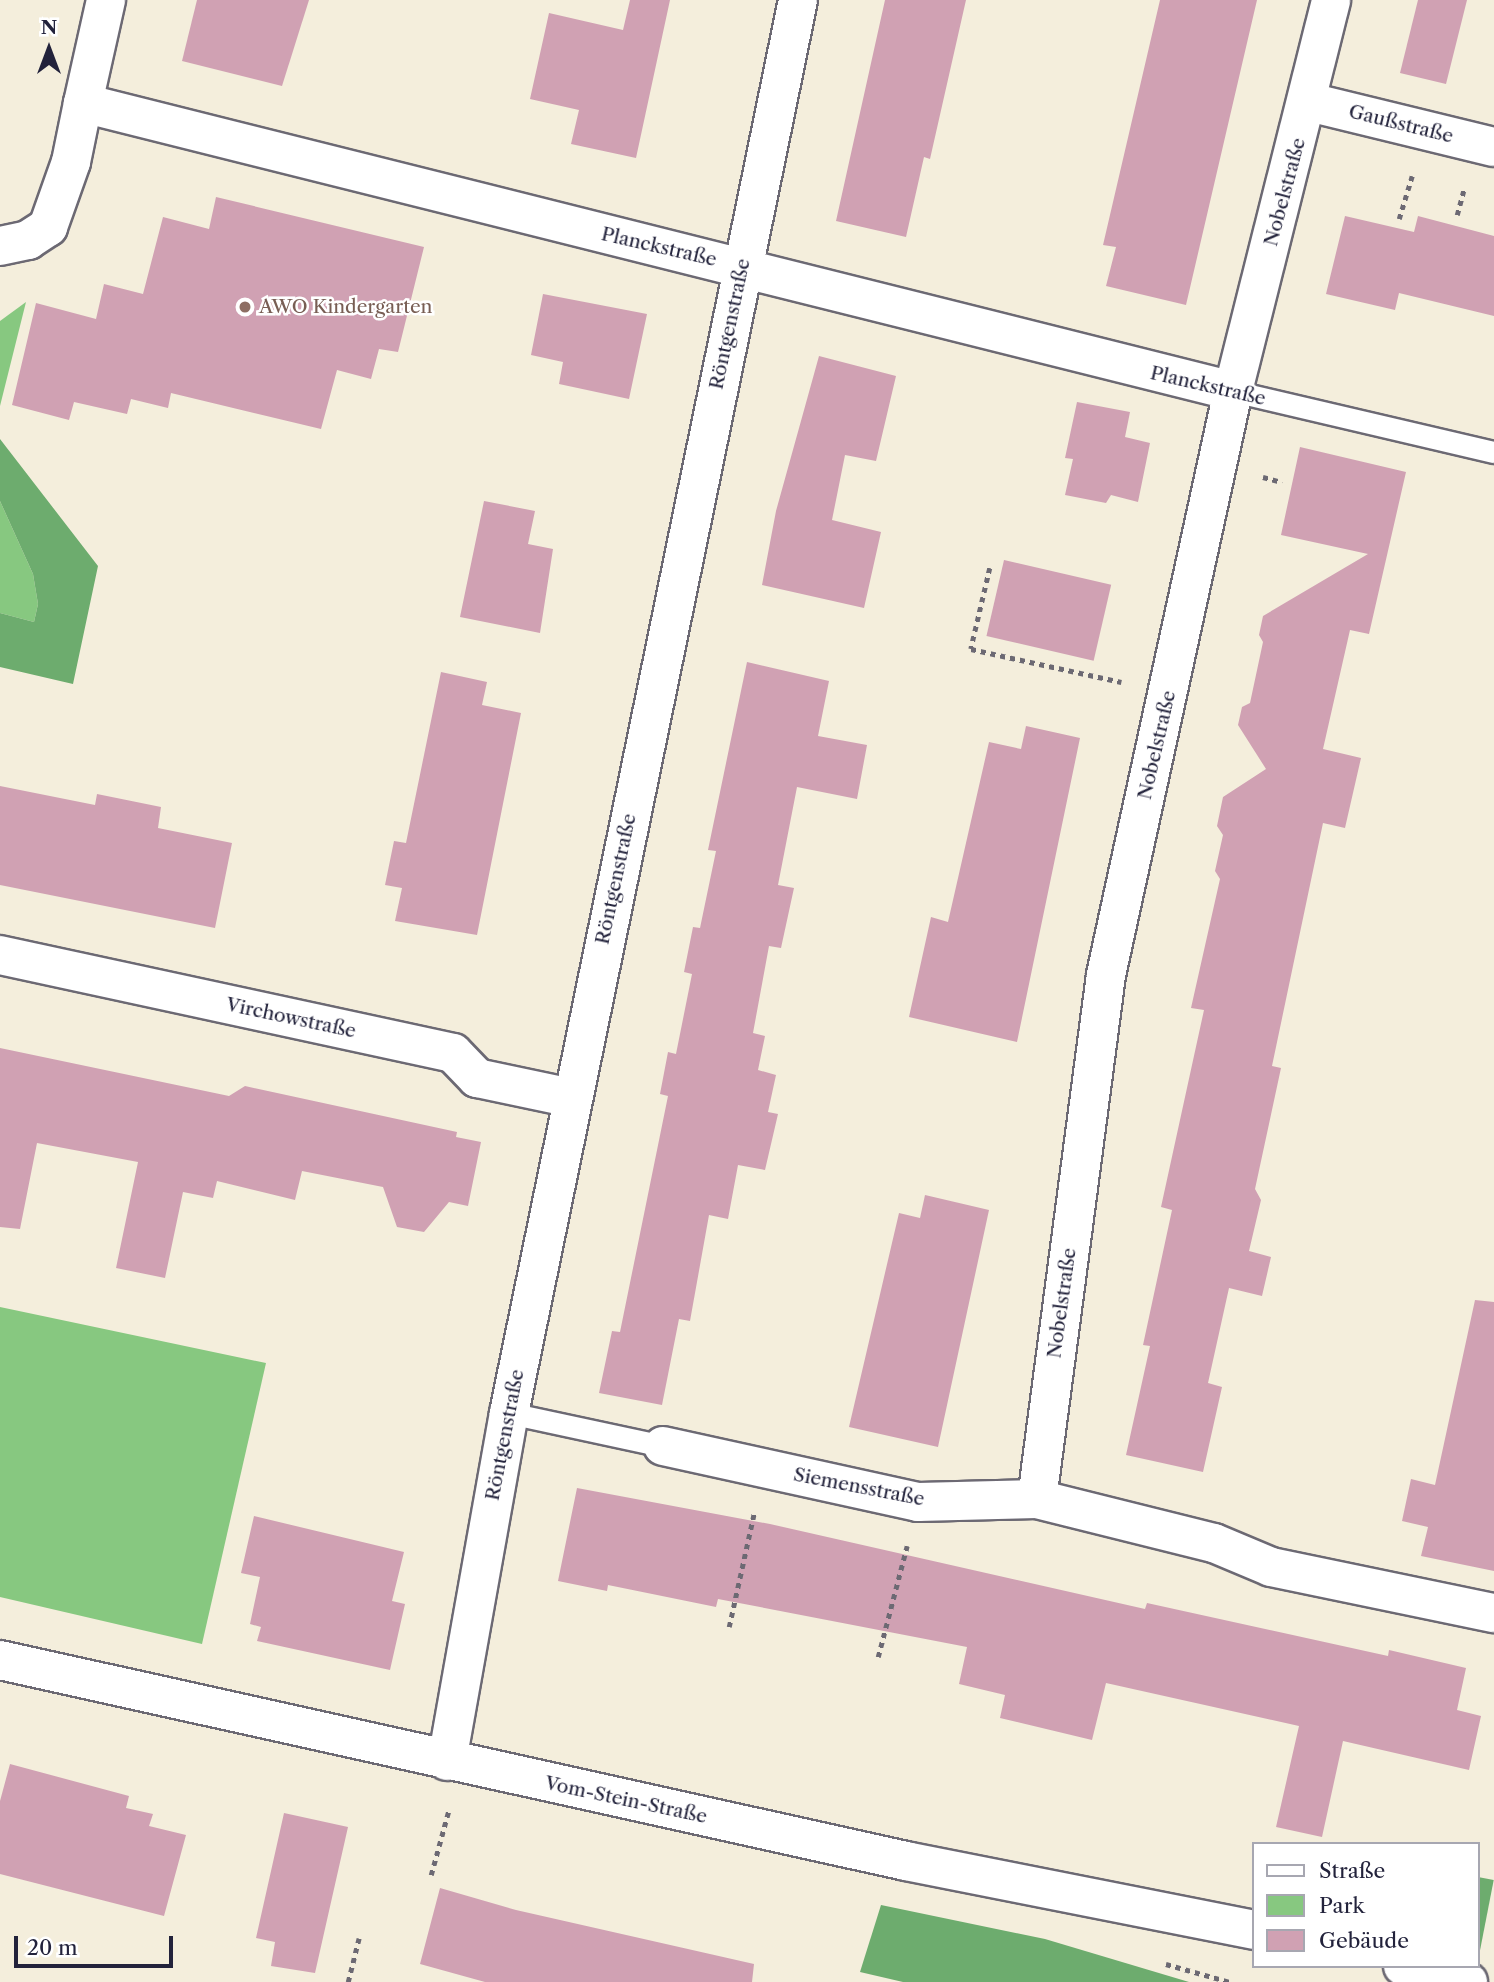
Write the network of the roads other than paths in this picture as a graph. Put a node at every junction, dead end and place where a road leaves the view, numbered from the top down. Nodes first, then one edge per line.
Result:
1 (106, 0) edge
2 (798, 0) edge
3 (1331, 0) edge
4 (1309, 102) junction
5 (83, 103) junction
6 (1494, 147) edge
7 (0, 246) edge
8 (743, 265) junction
9 (1233, 391) junction
10 (1494, 453) edge
11 (0, 955) edge
12 (572, 1098) junction
13 (509, 1413) junction
14 (663, 1446) joint
15 (1037, 1499) junction
16 (1494, 1613) edge
17 (0, 1660) edge
18 (454, 1762) junction
19 (1252, 1930) edge
20 (1411, 1968) edge
21 (1468, 1982) edge

1 - 5 street
2 - 8 street, Röntgenstraße
3 - 4 street, Nobelstraße
4 - 6 street, Gaußstraße
4 - 9 street, Nobelstraße
5 - 7 street
5 - 8 street, Planckstraße
8 - 9 street, Planckstraße
8 - 12 street, Röntgenstraße
9 - 10 lane, Planckstraße
9 - 15 street, Nobelstraße
11 - 12 street, Virchowstraße
12 - 13 street, Röntgenstraße
13 - 14 lane, Siemensstraße
13 - 18 street, Röntgenstraße
14 - 15 street, Siemensstraße
15 - 16 street, Siemensstraße
17 - 18 street, Vom-Stein-Straße
18 - 19 street, Vom-Stein-Straße
20 - 21 street

